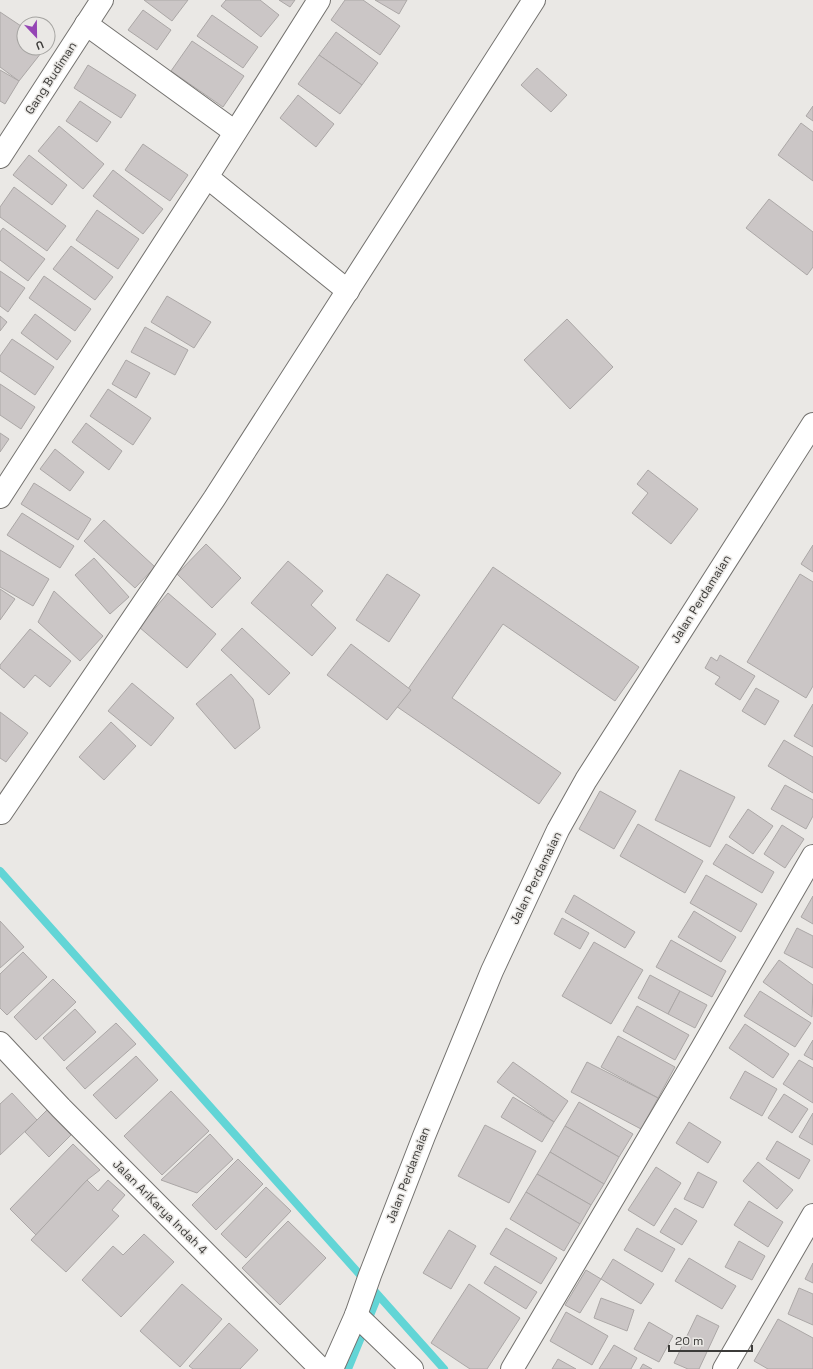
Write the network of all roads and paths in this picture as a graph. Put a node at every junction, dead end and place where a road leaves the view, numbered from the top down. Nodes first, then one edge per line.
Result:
1 (102, 0) edge
2 (319, 0) edge
3 (534, 0) edge
4 (86, 24) junction
5 (235, 132) junction
6 (0, 157) edge
7 (207, 177) junction
8 (348, 291) junction
9 (813, 424) edge
10 (0, 497) edge
11 (1, 813) dead end
12 (813, 856) edge
13 (0, 1043) edge
14 (813, 1215) edge
15 (356, 1315) junction
16 (321, 1369) edge
17 (332, 1369) edge
18 (412, 1369) edge
19 (512, 1369) edge
20 (724, 1369) edge

1 - 4 street, Gang Budiman
2 - 5 street
3 - 8 street
4 - 5 street
4 - 6 street, Gang Budiman
5 - 7 street
7 - 8 street
7 - 10 street
8 - 11 street
9 - 15 street, Jalan Perdamaian
12 - 19 street
13 - 16 street, Jalan AriKarya Indah 4
14 - 20 street
15 - 17 street, Jalan Perdamaian
15 - 18 street

